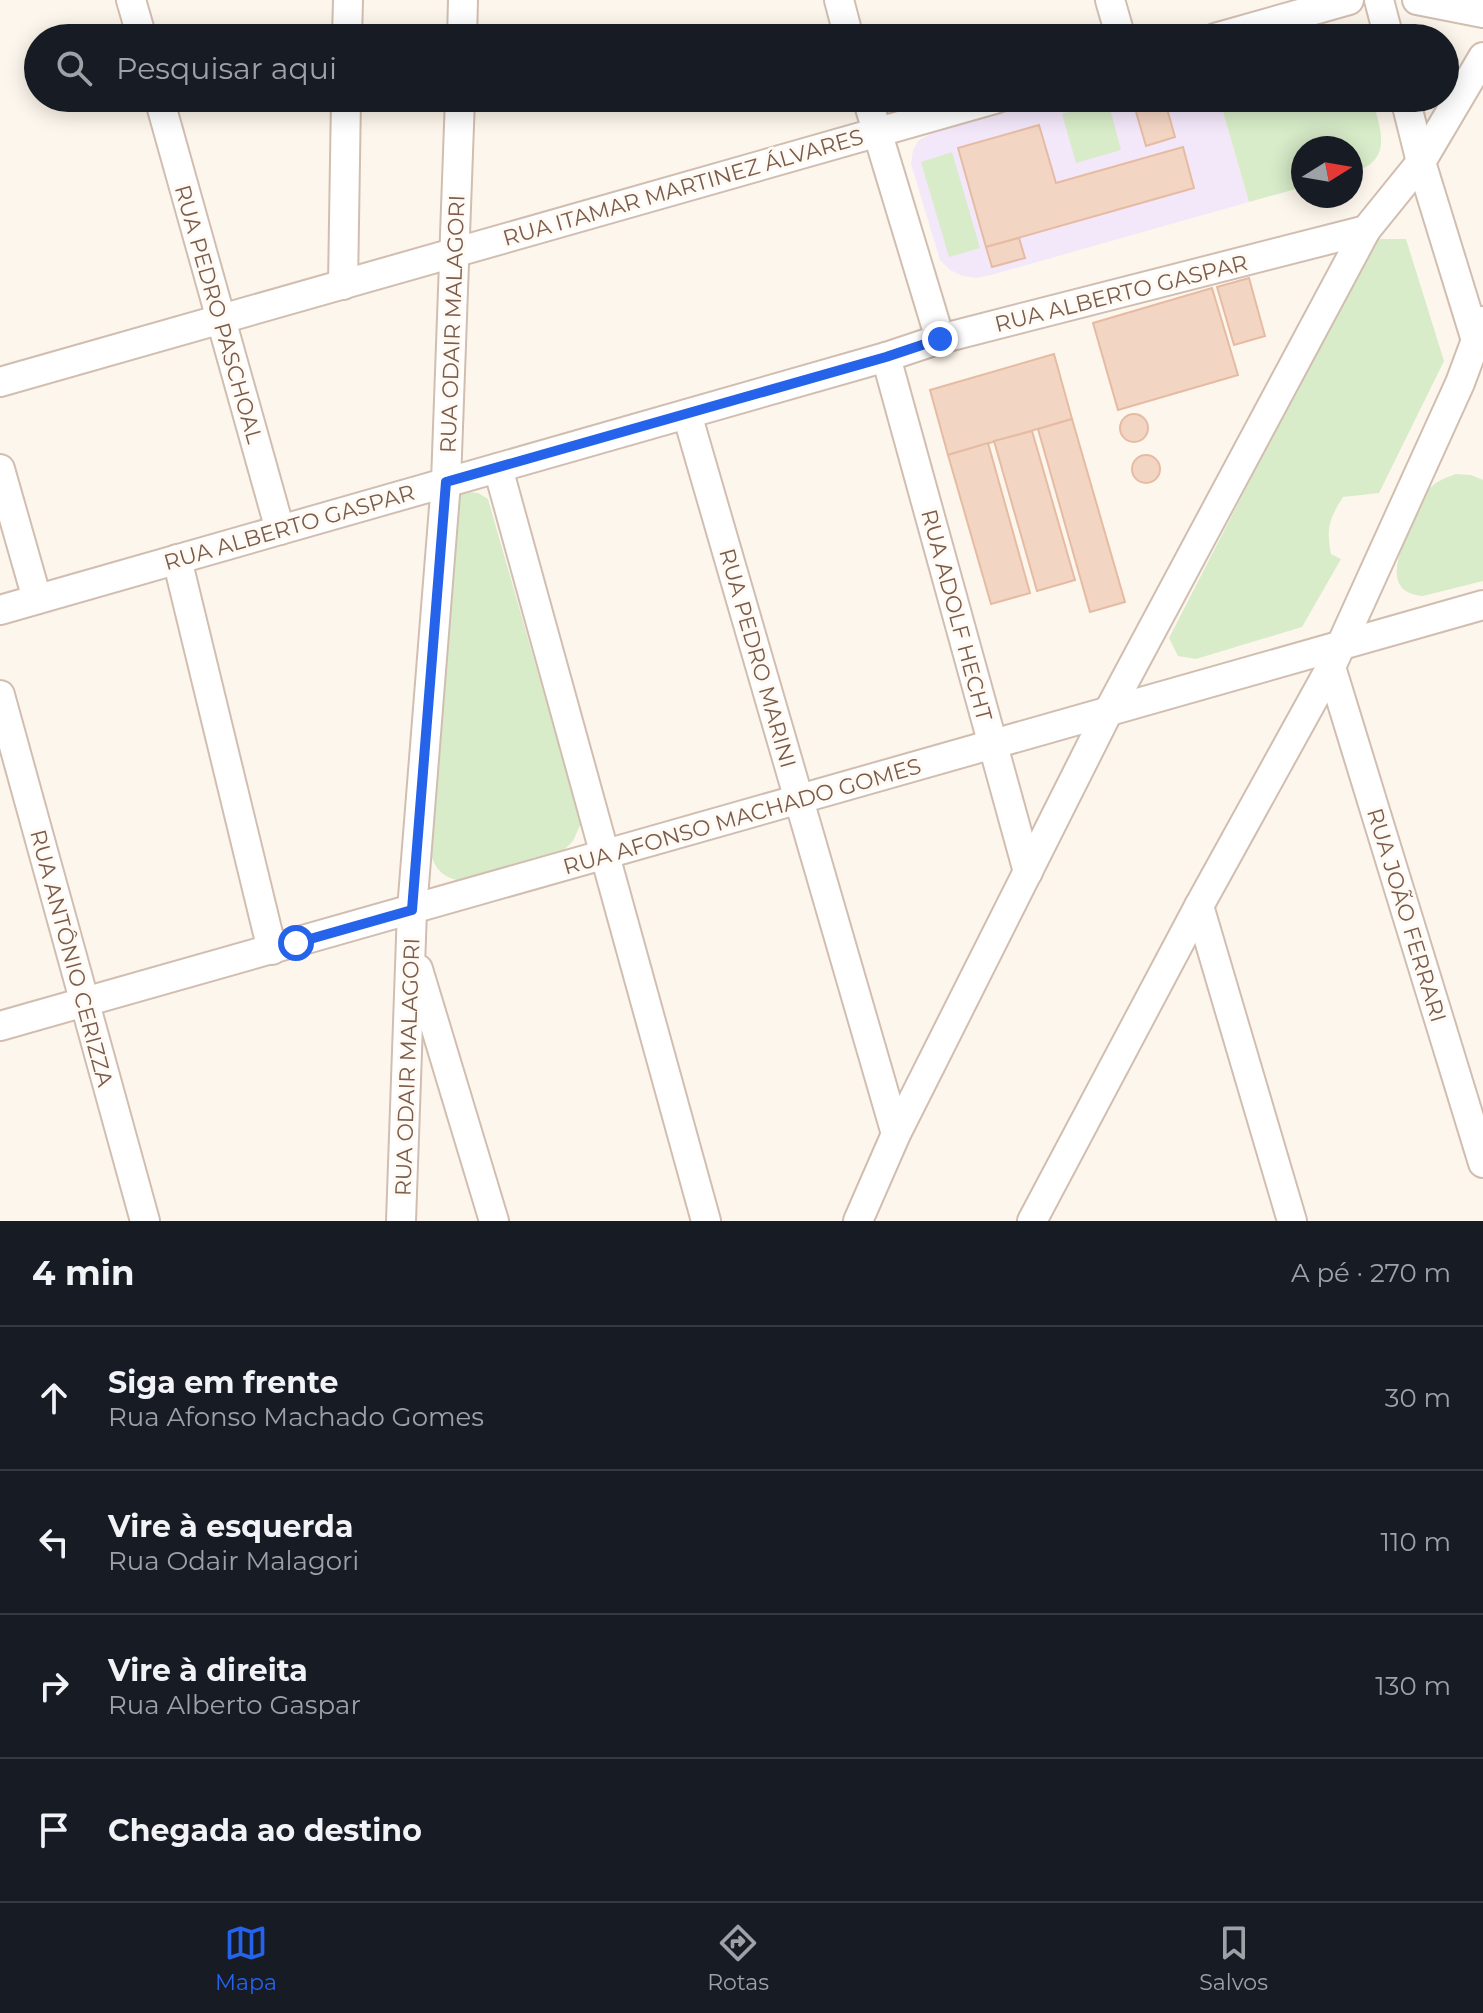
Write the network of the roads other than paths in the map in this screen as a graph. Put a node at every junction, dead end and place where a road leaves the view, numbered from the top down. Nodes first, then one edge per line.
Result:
1 (131, 0) edge
2 (348, 0) edge
3 (463, 0) edge
4 (839, 0) edge
5 (1110, 0) edge
6 (1349, 0) edge
7 (1379, 0) edge
8 (1417, 0) edge
9 (1483, 13) edge
10 (138, 24) edge
11 (347, 24) edge
12 (462, 24) edge
13 (845, 24) edge
14 (1117, 24) edge
15 (1264, 24) edge
16 (1385, 24) edge
17 (1483, 57) edge
18 (1459, 98) edge
19 (163, 112) edge
20 (346, 112) edge
21 (459, 112) edge
22 (871, 112) edge
23 (946, 112) edge
24 (1408, 112) edge
25 (1451, 112) edge
26 (876, 131) junction
27 (1421, 162) junction
28 (1366, 230) junction
29 (454, 253) junction
30 (343, 285) junction
31 (221, 319) junction
32 (940, 339) junction
33 (1481, 342) edge
34 (886, 357) junction
35 (1472, 380) edge
36 (0, 382) edge
37 (687, 414) junction
38 (498, 468) junction
39 (0, 469) edge
40 (446, 482) junction
41 (280, 530) junction
42 (177, 559) junction
43 (37, 599) junction
44 (1483, 605) edge
45 (0, 610) edge
46 (1337, 656) junction
47 (0, 695) edge
48 (1108, 712) junction
49 (993, 745) junction
50 (799, 800) junction
51 (606, 855) junction
52 (1028, 872) junction
53 (1199, 906) junction
54 (412, 910) junction
55 (411, 948) junction
56 (272, 950) junction
57 (83, 1003) junction
58 (0, 1026) edge
59 (896, 1134) junction
60 (1483, 1163) edge
61 (145, 1221) edge
62 (401, 1221) edge
63 (494, 1221) edge
64 (706, 1221) edge
65 (858, 1221) edge
66 (1032, 1221) edge
67 (1292, 1221) edge

1 - 10 street
2 - 11 street
3 - 12 street
4 - 13 street
5 - 14 street
6 - 15 street
7 - 16 street
8 - 9 street
17 - 18 street
19 - 31 street, RUA PEDRO PASCHOAL
20 - 30 street
21 - 29 street, RUA ODAIR MALAGORI
22 - 26 street
23 - 26 street, RUA ITAMAR MARTINEZ ÁLVARES
24 - 27 street
25 - 27 street
26 - 29 street, RUA ITAMAR MARTINEZ ÁLVARES
26 - 32 street
27 - 28 street
27 - 33 street
28 - 32 street, RUA ALBERTO GASPAR
28 - 48 street
29 - 30 street, RUA ITAMAR MARTINEZ ÁLVARES
29 - 40 street, RUA ODAIR MALAGORI
30 - 31 street, RUA ITAMAR MARTINEZ ÁLVARES
31 - 36 street, RUA ITAMAR MARTINEZ ÁLVARES
31 - 41 street, RUA PEDRO PASCHOAL
32 - 34 street, RUA ALBERTO GASPAR
33 - 35 street
34 - 37 street, RUA ALBERTO GASPAR
34 - 49 street, RUA ADOLF HECHT
35 - 46 street
37 - 38 street, RUA ALBERTO GASPAR
37 - 50 street, RUA PEDRO MARINI
38 - 40 street, RUA ALBERTO GASPAR
38 - 51 street
39 - 43 street
40 - 41 street, RUA ALBERTO GASPAR
40 - 54 street, RUA ODAIR MALAGORI
41 - 42 street, RUA ALBERTO GASPAR
42 - 43 street, RUA ALBERTO GASPAR
42 - 56 street
43 - 45 street, RUA ALBERTO GASPAR
44 - 46 street, RUA AFONSO MACHADO GOMES
46 - 48 street, RUA AFONSO MACHADO GOMES
46 - 53 street
46 - 60 street, RUA JOÃO FERRARI
47 - 57 street, RUA ANTÔNIO CERIZZA
48 - 49 street, RUA AFONSO MACHADO GOMES
48 - 52 street
49 - 50 street, RUA AFONSO MACHADO GOMES
49 - 52 street, RUA ADOLF HECHT
50 - 51 street, RUA AFONSO MACHADO GOMES
50 - 59 street, RUA PEDRO MARINI
51 - 54 street, RUA AFONSO MACHADO GOMES
51 - 64 street
52 - 59 street
53 - 66 street
53 - 67 street
54 - 55 street, RUA ODAIR MALAGORI
54 - 56 street, RUA AFONSO MACHADO GOMES
55 - 62 street, RUA ODAIR MALAGORI
55 - 63 street
56 - 57 street, RUA AFONSO MACHADO GOMES
57 - 58 street, RUA AFONSO MACHADO GOMES
57 - 61 street, RUA ANTÔNIO CERIZZA
59 - 65 street

